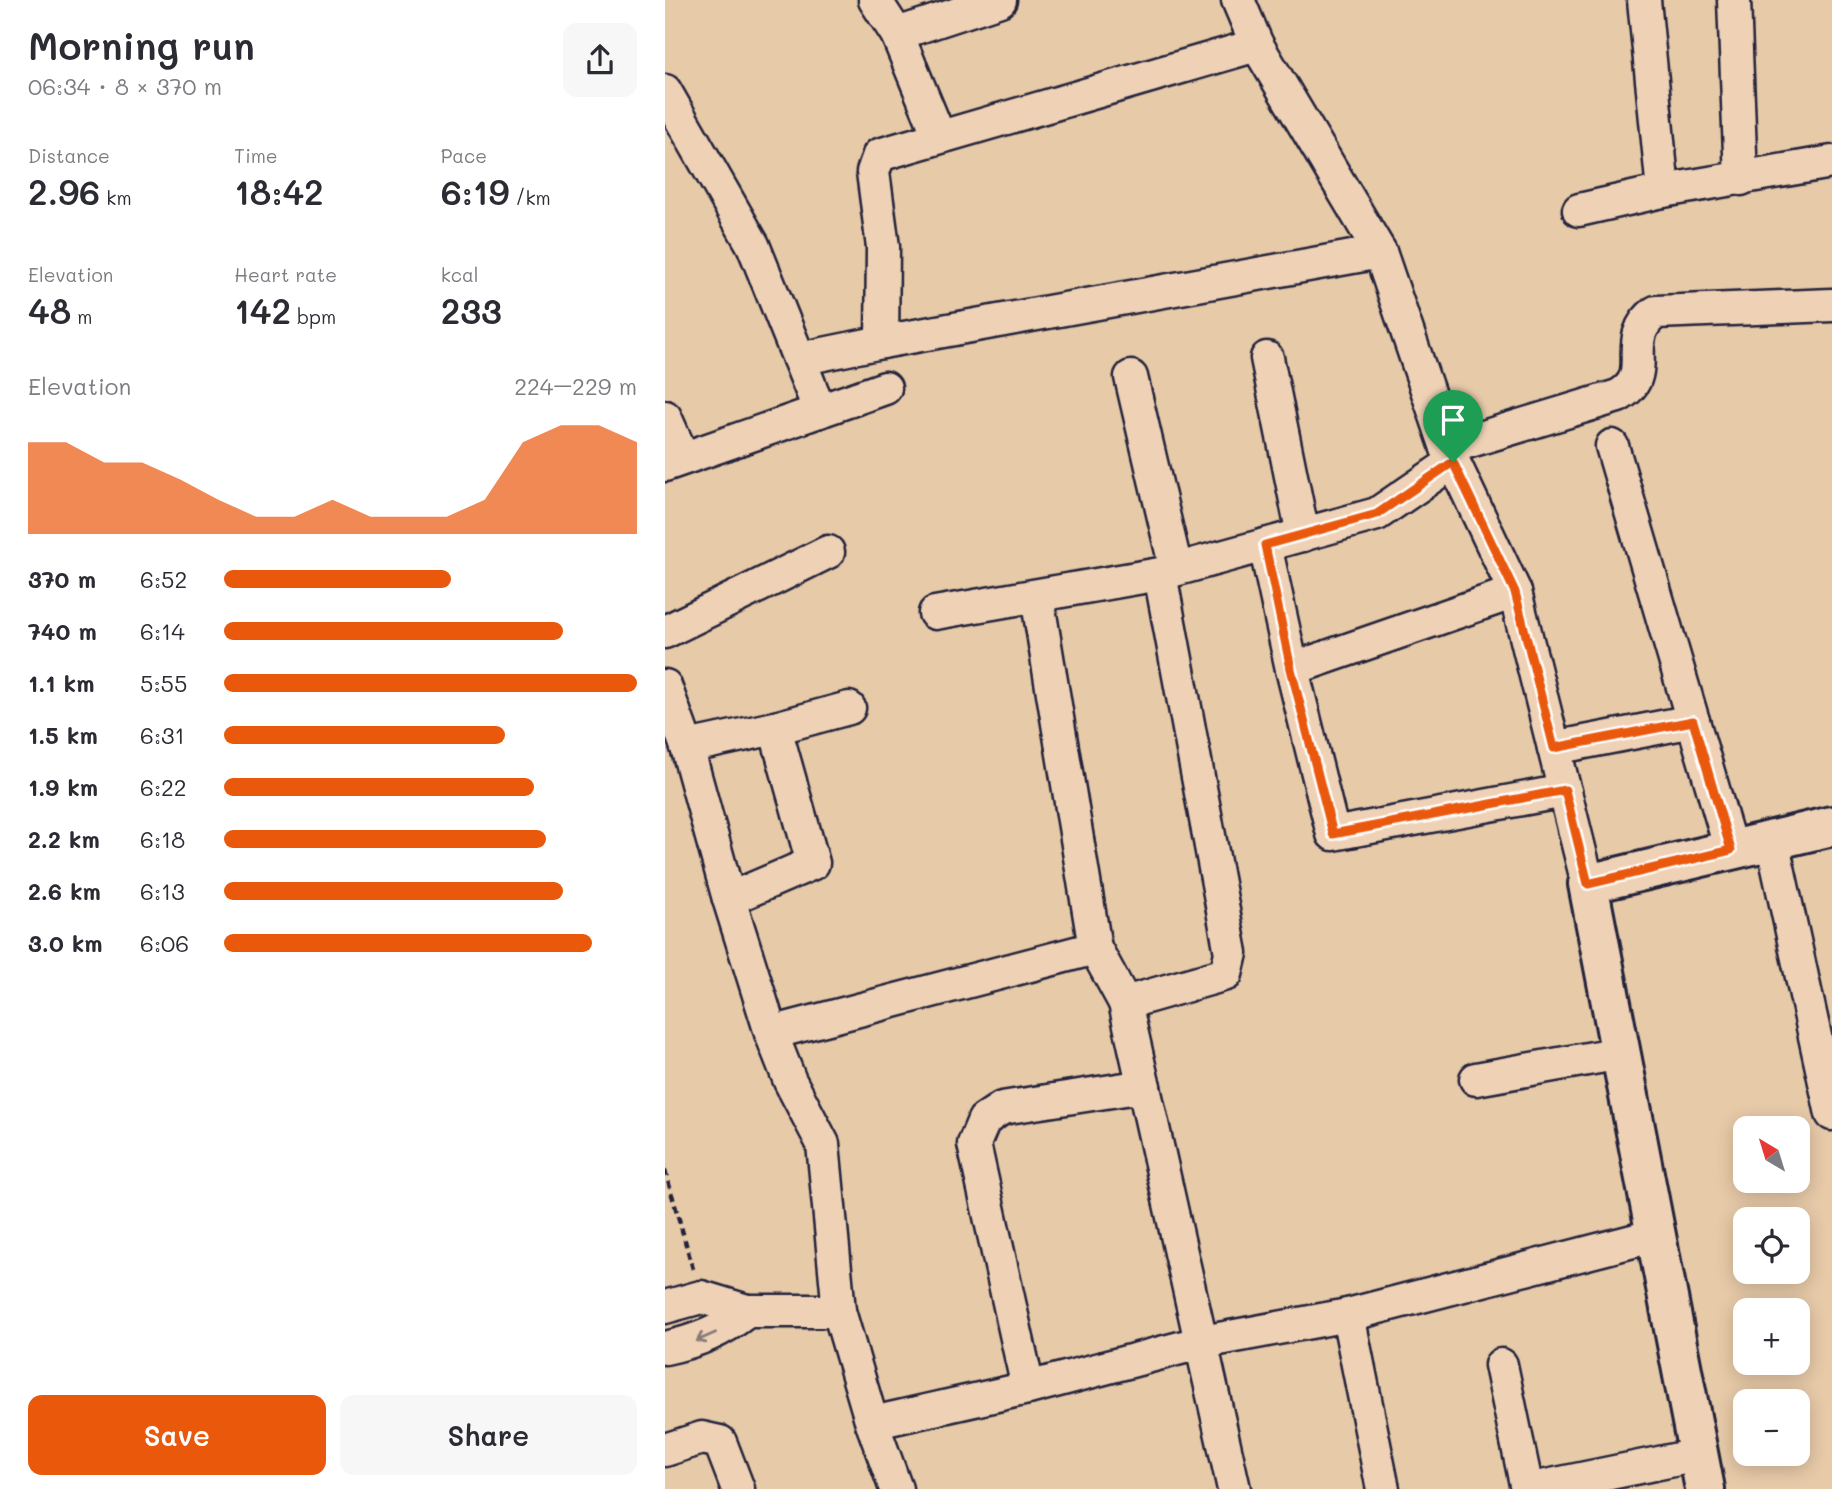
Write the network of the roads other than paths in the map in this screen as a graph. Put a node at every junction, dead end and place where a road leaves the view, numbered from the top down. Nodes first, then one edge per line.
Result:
1 (874, 0) edge
2 (1000, 0) edge
3 (1238, 0) edge
4 (1644, 0) edge
5 (1734, 0) edge
6 (897, 34) junction
7 (1258, 45) junction
8 (665, 91) edge
9 (939, 136) junction
10 (1832, 162) edge
11 (1741, 179) junction
12 (1663, 191) junction
13 (1579, 210) dead end
14 (1380, 253) junction
15 (1832, 305) edge
16 (882, 342) junction
17 (1267, 358) dead end
18 (799, 359) junction
19 (1131, 377) dead end
20 (885, 388) dead end
21 (820, 411) junction
22 (665, 417) edge
23 (1612, 446) dead end
24 (1450, 455) junction
25 (674, 461) edge
26 (1303, 535) junction
27 (1265, 545) junction
28 (828, 552) dead end
29 (1168, 572) junction
30 (1515, 592) junction
31 (1037, 596) junction
32 (935, 613) dead end
33 (665, 632) edge
34 (1291, 669) junction
35 (665, 686) edge
36 (849, 708) dead end
37 (1693, 721) junction
38 (775, 728) junction
39 (687, 747) junction
40 (1554, 748) junction
41 (1565, 790) junction
42 (1832, 826) edge
43 (1772, 840) junction
44 (1731, 850) junction
45 (1588, 884) junction
46 (729, 899) junction
47 (1095, 948) junction
48 (1125, 1003) junction
49 (771, 1033) junction
50 (1621, 1053) junction
51 (1476, 1079) dead end
52 (1145, 1086) junction
53 (1832, 1114) edge
54 (1656, 1235) junction
55 (665, 1307) edge
56 (747, 1311) junction
57 (839, 1311) junction
58 (1348, 1315) junction
59 (1203, 1342) junction
60 (665, 1348) edge
61 (1501, 1365) dead end
62 (1028, 1388) junction
63 (872, 1423) junction
64 (665, 1450) edge
65 (1701, 1472) edge
66 (738, 1489) edge
67 (896, 1489) edge
68 (1234, 1489) edge
69 (1383, 1489) edge
70 (1530, 1489) edge

1 - 6 street
2 - 6 street
3 - 7 street
4 - 12 street
5 - 11 street
6 - 9 street
7 - 9 street
7 - 14 street
8 - 18 street
9 - 16 street
10 - 11 street
11 - 12 street
12 - 13 street
14 - 16 street
14 - 24 street
15 - 24 street
16 - 18 street
17 - 26 street
18 - 21 street
19 - 29 street
20 - 21 street
21 - 25 street
22 - 25 street
23 - 37 street
24 - 26 street
24 - 30 street
26 - 27 street
27 - 29 street
27 - 34 street
28 - 33 street
29 - 31 street
29 - 48 street
30 - 34 street
30 - 40 street
31 - 32 street
31 - 47 street
34 - 41 street
35 - 39 street
36 - 38 street
37 - 40 street
37 - 44 street
38 - 39 street
38 - 46 street
39 - 46 street
40 - 41 street
41 - 45 street
42 - 43 street
43 - 44 street
43 - 53 street
44 - 45 street
45 - 50 street
46 - 49 street
47 - 48 street
47 - 49 street
48 - 52 street
49 - 57 street
50 - 51 street
50 - 54 street
52 - 59 street
52 - 62 street
54 - 58 street
54 - 65 street
55 - 56 street
56 - 57 street
56 -> 60 street
57 - 63 street
58 - 59 street
58 - 69 street
59 - 62 street
59 - 68 street
61 - 70 street
62 - 63 street
63 - 67 street
64 - 66 street
65 - 70 street

